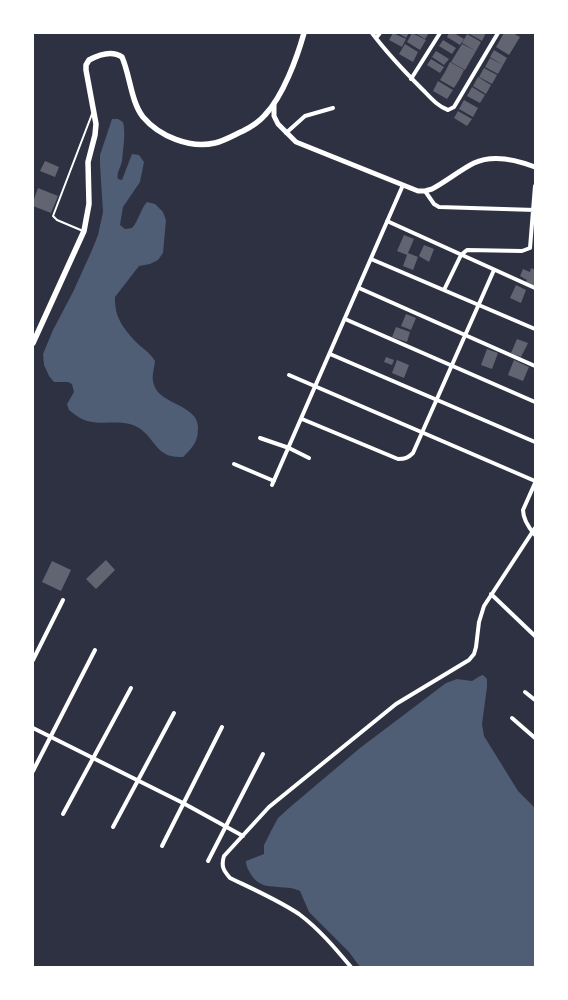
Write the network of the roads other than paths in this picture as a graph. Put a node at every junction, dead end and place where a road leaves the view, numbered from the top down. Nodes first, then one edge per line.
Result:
1 (304, 33) edge
2 (372, 33) edge
3 (380, 33) edge
4 (440, 33) edge
5 (498, 33) edge
6 (376, 38) junction
7 (411, 79) junction
8 (274, 104) junction
9 (333, 108) dead end
10 (94, 110) junction
11 (286, 133) junction
12 (535, 167) edge
13 (403, 185) junction
14 (535, 186) edge
15 (425, 191) junction
16 (534, 210) edge
17 (387, 222) junction
18 (84, 231) junction
19 (461, 255) junction
20 (371, 259) junction
21 (494, 270) junction
22 (359, 288) junction
23 (535, 288) edge
24 (444, 290) junction
25 (478, 305) junction
26 (345, 319) junction
27 (535, 329) edge
28 (465, 335) junction
29 (33, 343) edge
30 (330, 354) junction
31 (452, 366) junction
32 (535, 366) edge
33 (289, 375) dead end
34 (316, 386) junction
35 (437, 400) junction
36 (535, 402) edge
37 (302, 419) junction
38 (422, 432) junction
39 (260, 438) dead end
40 (535, 442) edge
41 (289, 448) junction
42 (309, 458) dead end
43 (234, 464) dead end
44 (535, 482) edge
45 (534, 531) edge
46 (492, 594) junction
47 (63, 600) dead end
48 (535, 636) edge
49 (95, 650) dead end
50 (33, 660) edge
51 (131, 688) dead end
52 (525, 692) dead end
53 (535, 700) edge
54 (174, 713) dead end
55 (512, 718) dead end
56 (222, 727) dead end
57 (33, 728) edge
58 (50, 737) junction
59 (535, 738) edge
60 (263, 754) dead end
61 (93, 758) junction
62 (33, 771) edge
63 (138, 781) junction
64 (183, 803) junction
65 (63, 814) dead end
66 (113, 827) dead end
67 (226, 827) junction
68 (243, 836) junction
69 (162, 846) dead end
70 (208, 861) dead end
71 (351, 967) edge

1 - 8 main road
2 - 6 street
3 - 6 street
4 - 7 street
5 - 7 street
6 - 7 street
8 - 10 main road
8 - 11 street
9 - 11 street
10 - 18 main road
10 - 18 lane
11 - 13 street
12 - 15 street
13 - 15 street
13 - 17 street
14 - 16 street
15 - 16 street
16 - 19 street
17 - 19 street
17 - 20 street
18 - 29 main road
19 - 21 street
19 - 24 street
20 - 22 street
20 - 24 street
21 - 23 street
21 - 25 street
22 - 26 street
22 - 28 street
24 - 25 street
25 - 27 street
25 - 28 street
26 - 30 street
26 - 31 street
28 - 31 street
28 - 32 street
30 - 34 street
30 - 35 street
31 - 35 street
31 - 36 street
33 - 34 street
34 - 37 street
34 - 38 street
35 - 38 street
35 - 40 street
37 - 38 street
37 - 41 street
38 - 44 street
39 - 41 street
41 - 42 street
41 - 43 street
44 - 45 street
45 - 46 street
46 - 48 street
46 - 68 street
47 - 50 street
49 - 58 street
51 - 61 street
52 - 53 street
54 - 63 street
55 - 59 street
56 - 64 street
57 - 58 street
58 - 61 street
58 - 62 street
60 - 67 street
61 - 63 street
61 - 65 street
63 - 64 street
63 - 66 street
64 - 67 street
64 - 69 street
67 - 68 street
67 - 70 street
68 - 71 street

